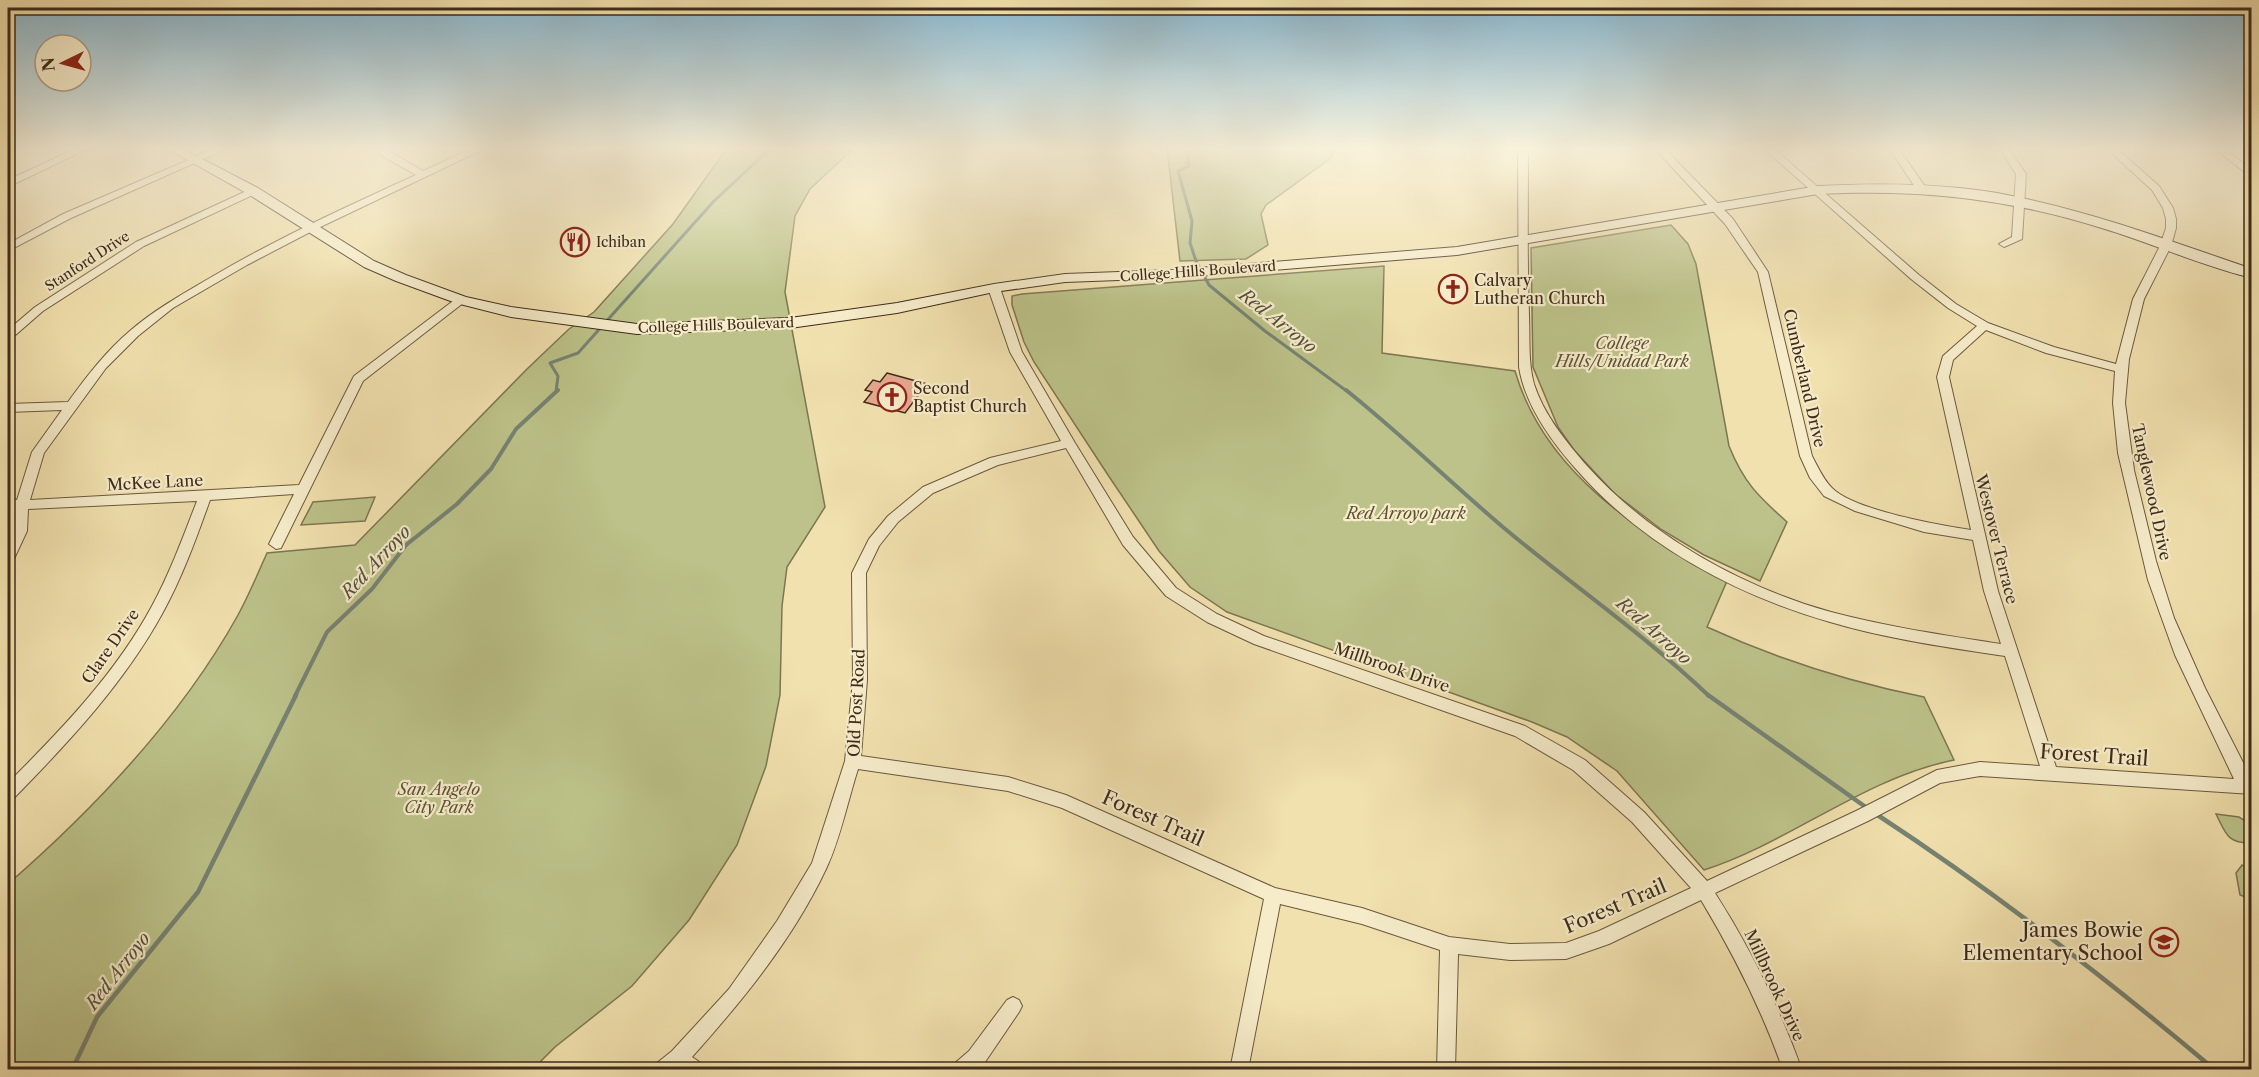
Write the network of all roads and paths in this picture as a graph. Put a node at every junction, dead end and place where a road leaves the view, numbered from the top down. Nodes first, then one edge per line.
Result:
1 (108, 198) edge
2 (238, 198) edge
3 (264, 198) edge
4 (373, 198) edge
5 (1522, 198) edge
6 (1709, 198) edge
7 (1773, 198) edge
8 (1827, 198) edge
9 (2000, 198) edge
10 (2165, 198) edge
11 (2021, 201) junction
12 (1719, 208) junction
13 (310, 228) junction
14 (1521, 242) junction
15 (2004, 244) dead end
16 (2166, 245) junction
17 (8, 248) edge
18 (2252, 274) edge
19 (994, 288) junction
20 (461, 300) junction
21 (1984, 324) junction
22 (8, 335) edge
23 (2121, 369) junction
24 (72, 406) junction
25 (8, 408) edge
26 (1069, 443) junction
27 (304, 489) junction
28 (205, 496) junction
29 (8, 504) edge
30 (22, 505) junction
31 (1979, 536) junction
32 (276, 544) dead end
33 (8, 557) edge
34 (2010, 651) junction
35 (853, 761) junction
36 (2050, 772) junction
37 (2248, 787) edge
38 (8, 793) edge
39 (1703, 889) junction
40 (1273, 895) junction
41 (1449, 945) junction
42 (1012, 1006) dead end
43 (679, 1066) edge
44 (962, 1070) edge
45 (1239, 1070) edge
46 (1446, 1070) edge
47 (1793, 1070) edge

1 - 17 street
2 - 22 street, Stanford Drive
3 - 13 street, College Hills Boulevard
4 - 13 street
5 - 14 street
6 - 12 street, Cumberland Drive
7 - 12 street, College Hills Boulevard
8 - 21 street
9 - 11 street, College Hills Boulevard
10 - 16 street, Tanglewood Drive
11 - 15 street
11 - 16 street, College Hills Boulevard
12 - 14 street, College Hills Boulevard
12 - 31 street, Cumberland Drive
13 - 20 street, College Hills Boulevard
13 - 24 street
14 - 19 street, College Hills Boulevard
14 - 34 street
16 - 18 street, College Hills Boulevard
16 - 23 street, Tanglewood Drive
19 - 20 street, College Hills Boulevard
19 - 26 street, Millbrook Drive
20 - 27 street
21 - 23 street
21 - 31 street, Westover Terrace
23 - 37 street, Tanglewood Drive
24 - 25 street
24 - 30 street
26 - 35 street, Old Post Road
26 - 39 street, Millbrook Drive
27 - 28 street, McKee Lane
27 - 32 street
28 - 30 street, McKee Lane
28 - 38 street, Clare Drive
29 - 30 street, McKee Lane
30 - 33 street
31 - 34 street, Westover Terrace
34 - 36 street, Westover Terrace
35 - 40 street, Forest Trail
35 - 43 street, Old Post Road
36 - 37 street, Forest Trail
36 - 39 street, Forest Trail
39 - 41 street, Forest Trail
39 - 47 street, Millbrook Drive
40 - 41 street, Forest Trail
40 - 45 street
41 - 46 street
42 - 44 street

